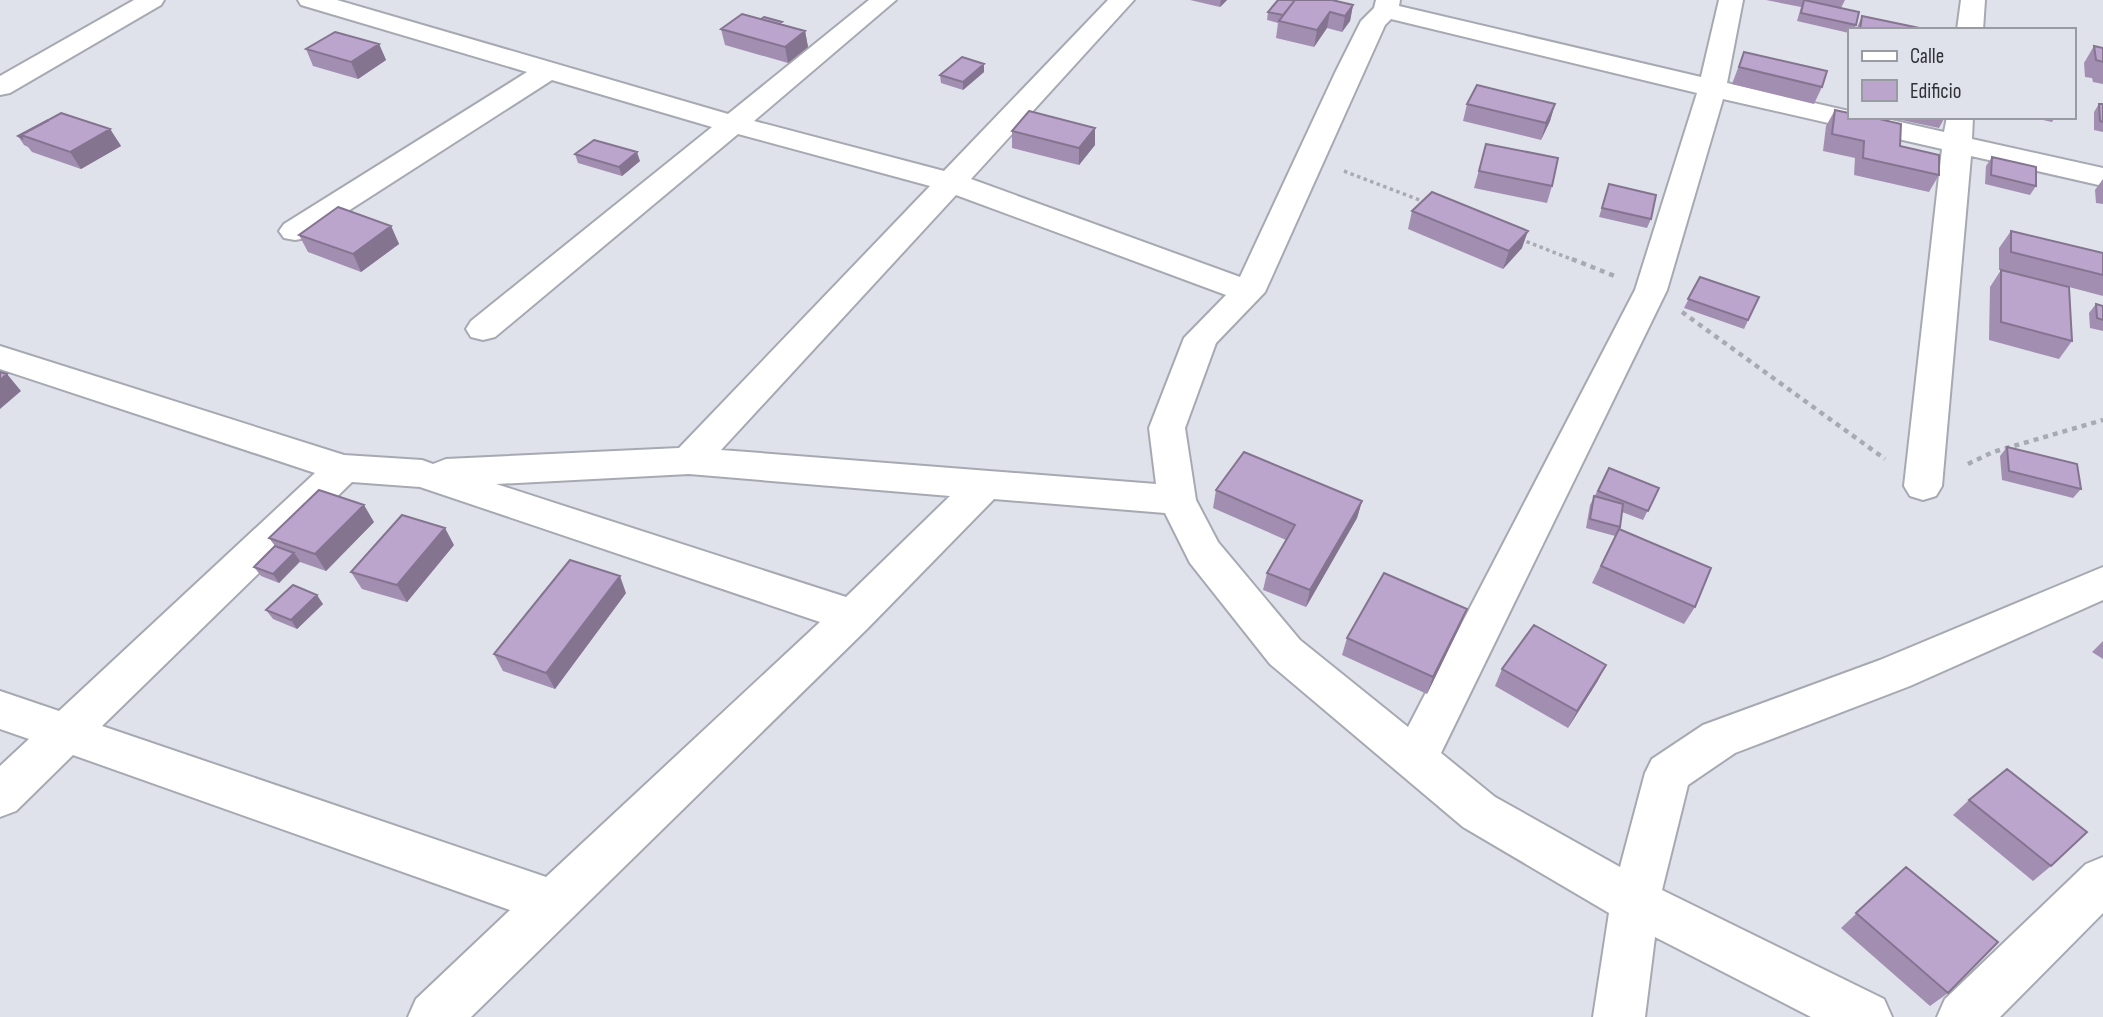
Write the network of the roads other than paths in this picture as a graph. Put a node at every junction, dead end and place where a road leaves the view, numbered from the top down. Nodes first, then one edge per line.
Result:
1 (152, 0) edge
2 (310, 0) edge
3 (884, 0) edge
4 (1122, 0) edge
5 (1731, 0) edge
6 (1973, 0) edge
7 (1387, 5) edge
8 (1970, 28) edge
9 (547, 71) junction
10 (0, 87) edge
11 (1713, 88) junction
12 (1848, 111) edge
13 (1895, 119) edge
14 (732, 124) junction
15 (1959, 130) edge
16 (2103, 177) edge
17 (953, 183) junction
18 (295, 231) dead end
19 (1249, 292) junction
20 (483, 329) dead end
21 (0, 357) edge
22 (690, 461) junction
23 (343, 468) junction
24 (422, 474) junction
25 (986, 484) junction
26 (1923, 486) road end
27 (1177, 500) junction
28 (2103, 583) edge
29 (853, 616) junction
30 (0, 710) edge
31 (64, 734) junction
32 (1415, 759) junction
33 (0, 796) edge
34 (2103, 880) edge
35 (1635, 902) junction
36 (555, 904) junction
37 (434, 1017) edge
38 (1619, 1017) edge
39 (1866, 1017) edge
40 (1963, 1017) edge

1 - 10 street
2 - 9 street
3 - 14 street
4 - 17 street
5 - 11 street
6 - 8 street
7 - 11 street
7 - 19 street
9 - 14 street
9 - 18 street
11 - 12 street
11 - 32 street
13 - 15 street
14 - 17 street
14 - 20 street
15 - 16 street
15 - 26 street
17 - 19 street
17 - 22 street
19 - 27 street
21 - 23 street
22 - 24 street
22 - 25 street
23 - 24 street
23 - 31 street
24 - 29 street
25 - 27 street
25 - 29 street
27 - 32 street
28 - 35 street
29 - 36 street
30 - 31 street
31 - 33 street
31 - 36 street
32 - 35 street
34 - 40 street
35 - 38 street
35 - 39 street
36 - 37 street

